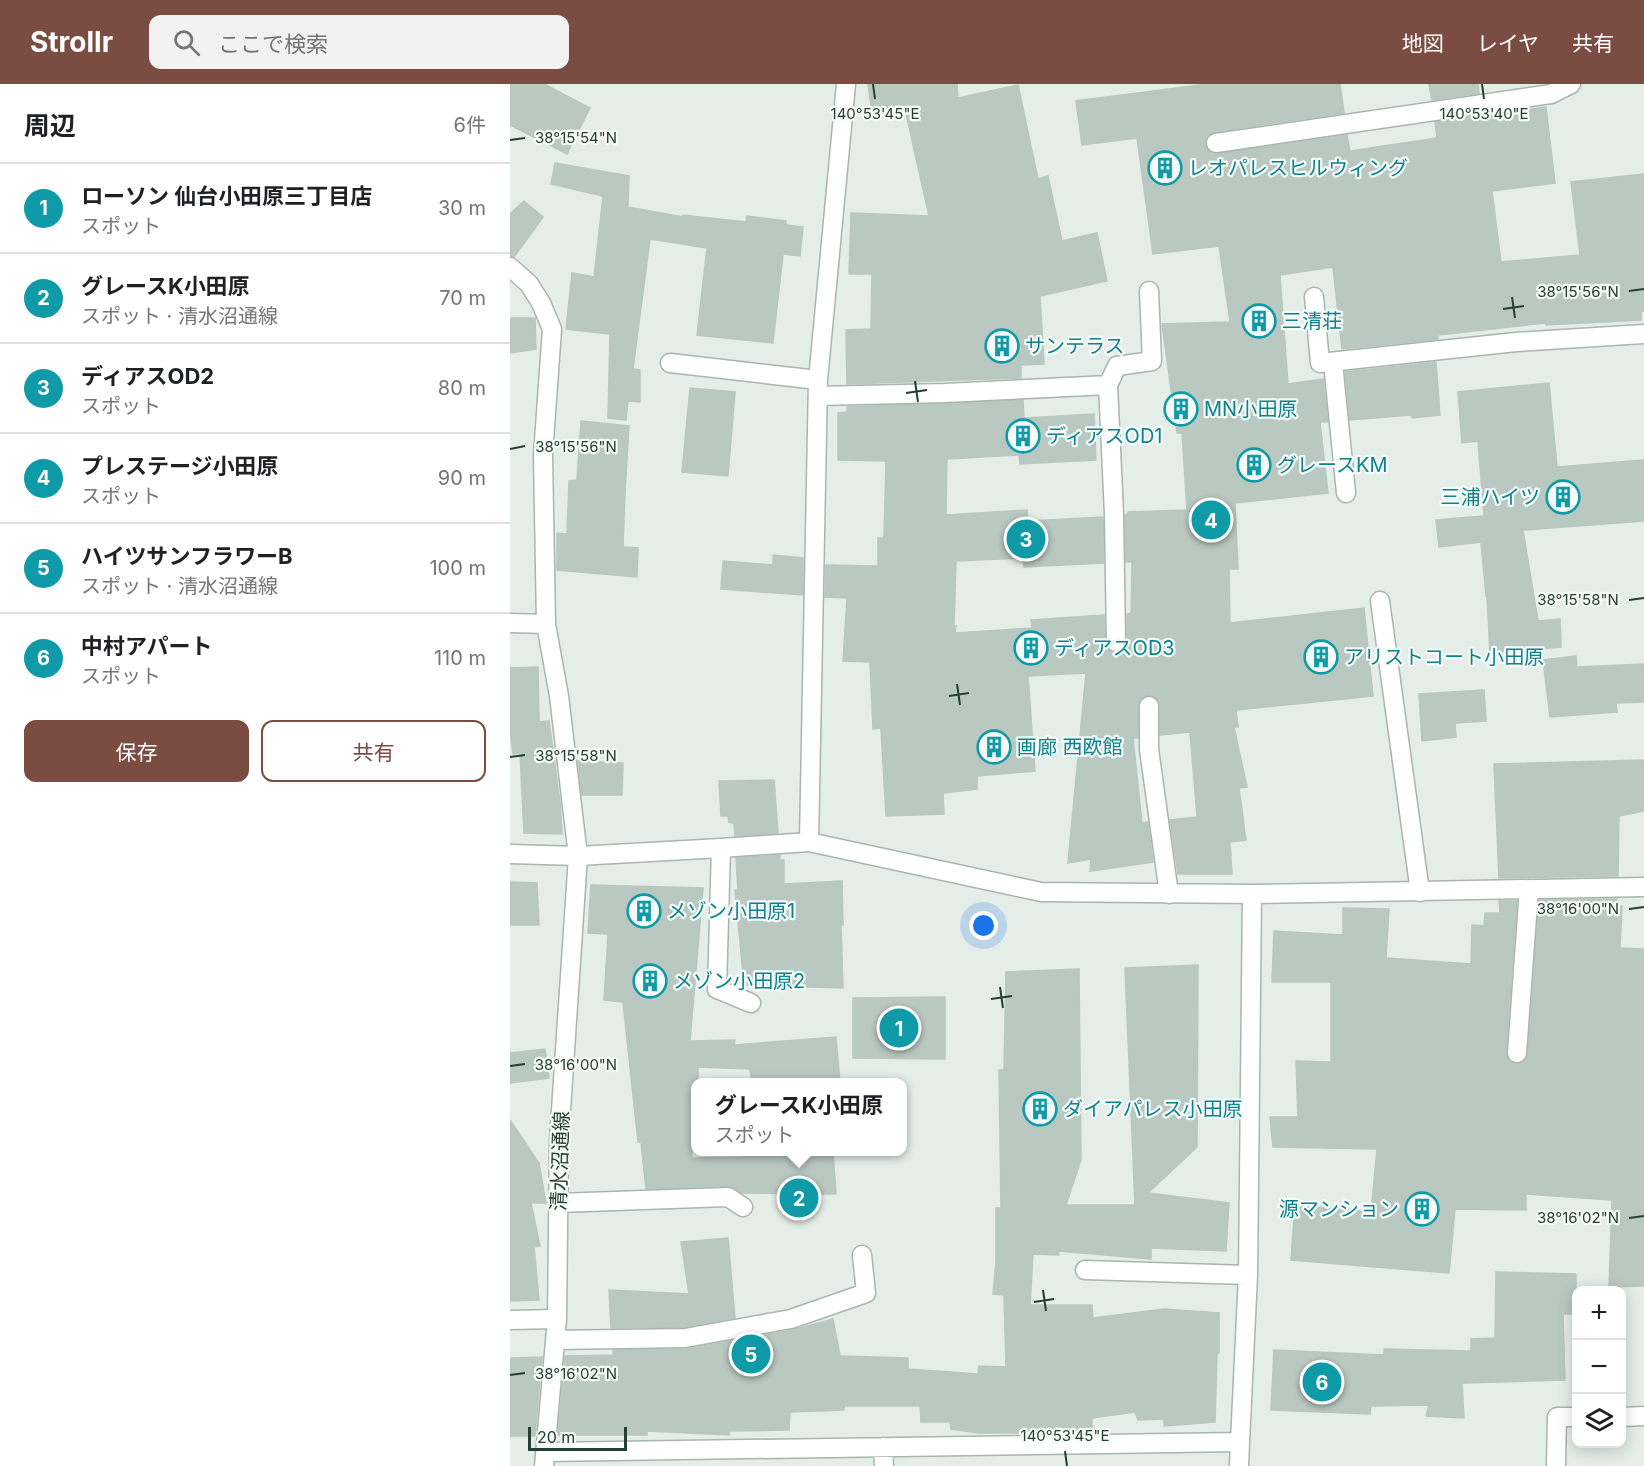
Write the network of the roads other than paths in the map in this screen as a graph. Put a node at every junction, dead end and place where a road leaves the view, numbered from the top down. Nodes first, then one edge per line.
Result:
1 (846, 84) edge
2 (1571, 84) edge
3 (1216, 143) dead end
4 (510, 267) edge
5 (1149, 291) dead end
6 (1314, 297) dead end
7 (1644, 334) edge
8 (670, 363) dead end
9 (1333, 363) junction
10 (1108, 385) junction
11 (818, 388) junction
12 (1346, 493) dead end
13 (1380, 601) dead end
14 (510, 623) edge
15 (546, 624) junction
16 (1116, 642) dead end
17 (1149, 706) dead end
18 (809, 842) junction
19 (721, 848) junction
20 (510, 854) edge
21 (578, 856) junction
22 (1644, 887) edge
23 (1529, 890) junction
24 (1419, 891) junction
25 (1169, 894) junction
26 (1252, 894) junction
27 (751, 1003) dead end
28 (1517, 1053) dead end
29 (558, 1203) junction
30 (743, 1207) dead end
31 (862, 1254) dead end
32 (1085, 1270) dead end
33 (1248, 1275) junction
34 (557, 1318) junction
35 (510, 1320) edge
36 (556, 1340) junction
37 (1626, 1416) edge
38 (1644, 1416) edge
39 (1572, 1417) edge
40 (1240, 1442) junction
41 (883, 1447) junction
42 (545, 1459) edge
43 (884, 1466) edge
44 (1239, 1466) edge
45 (1556, 1466) edge

1 - 11 street
2 - 3 street
4 - 15 street, 清水沼通線
5 - 10 street
6 - 9 street
7 - 9 street
8 - 11 street
9 - 12 street
10 - 11 street
10 - 16 street
11 - 18 street
13 - 24 street
14 - 15 street
15 - 21 street, 清水沼通線
17 - 25 street
18 - 19 street
18 - 25 street
19 - 21 street
19 - 27 street
20 - 21 street
21 - 29 street, 清水沼通線
22 - 23 street
23 - 24 street
23 - 28 street
24 - 26 street
25 - 26 street
26 - 33 street
29 - 30 street
29 - 34 street, 清水沼通線
31 - 36 street
32 - 33 street
33 - 40 street
34 - 35 street
34 - 36 street, 清水沼通線
36 - 42 street, 清水沼通線
37 - 38 street
39 - 45 street
40 - 41 street
40 - 44 street
41 - 42 street
41 - 43 street

